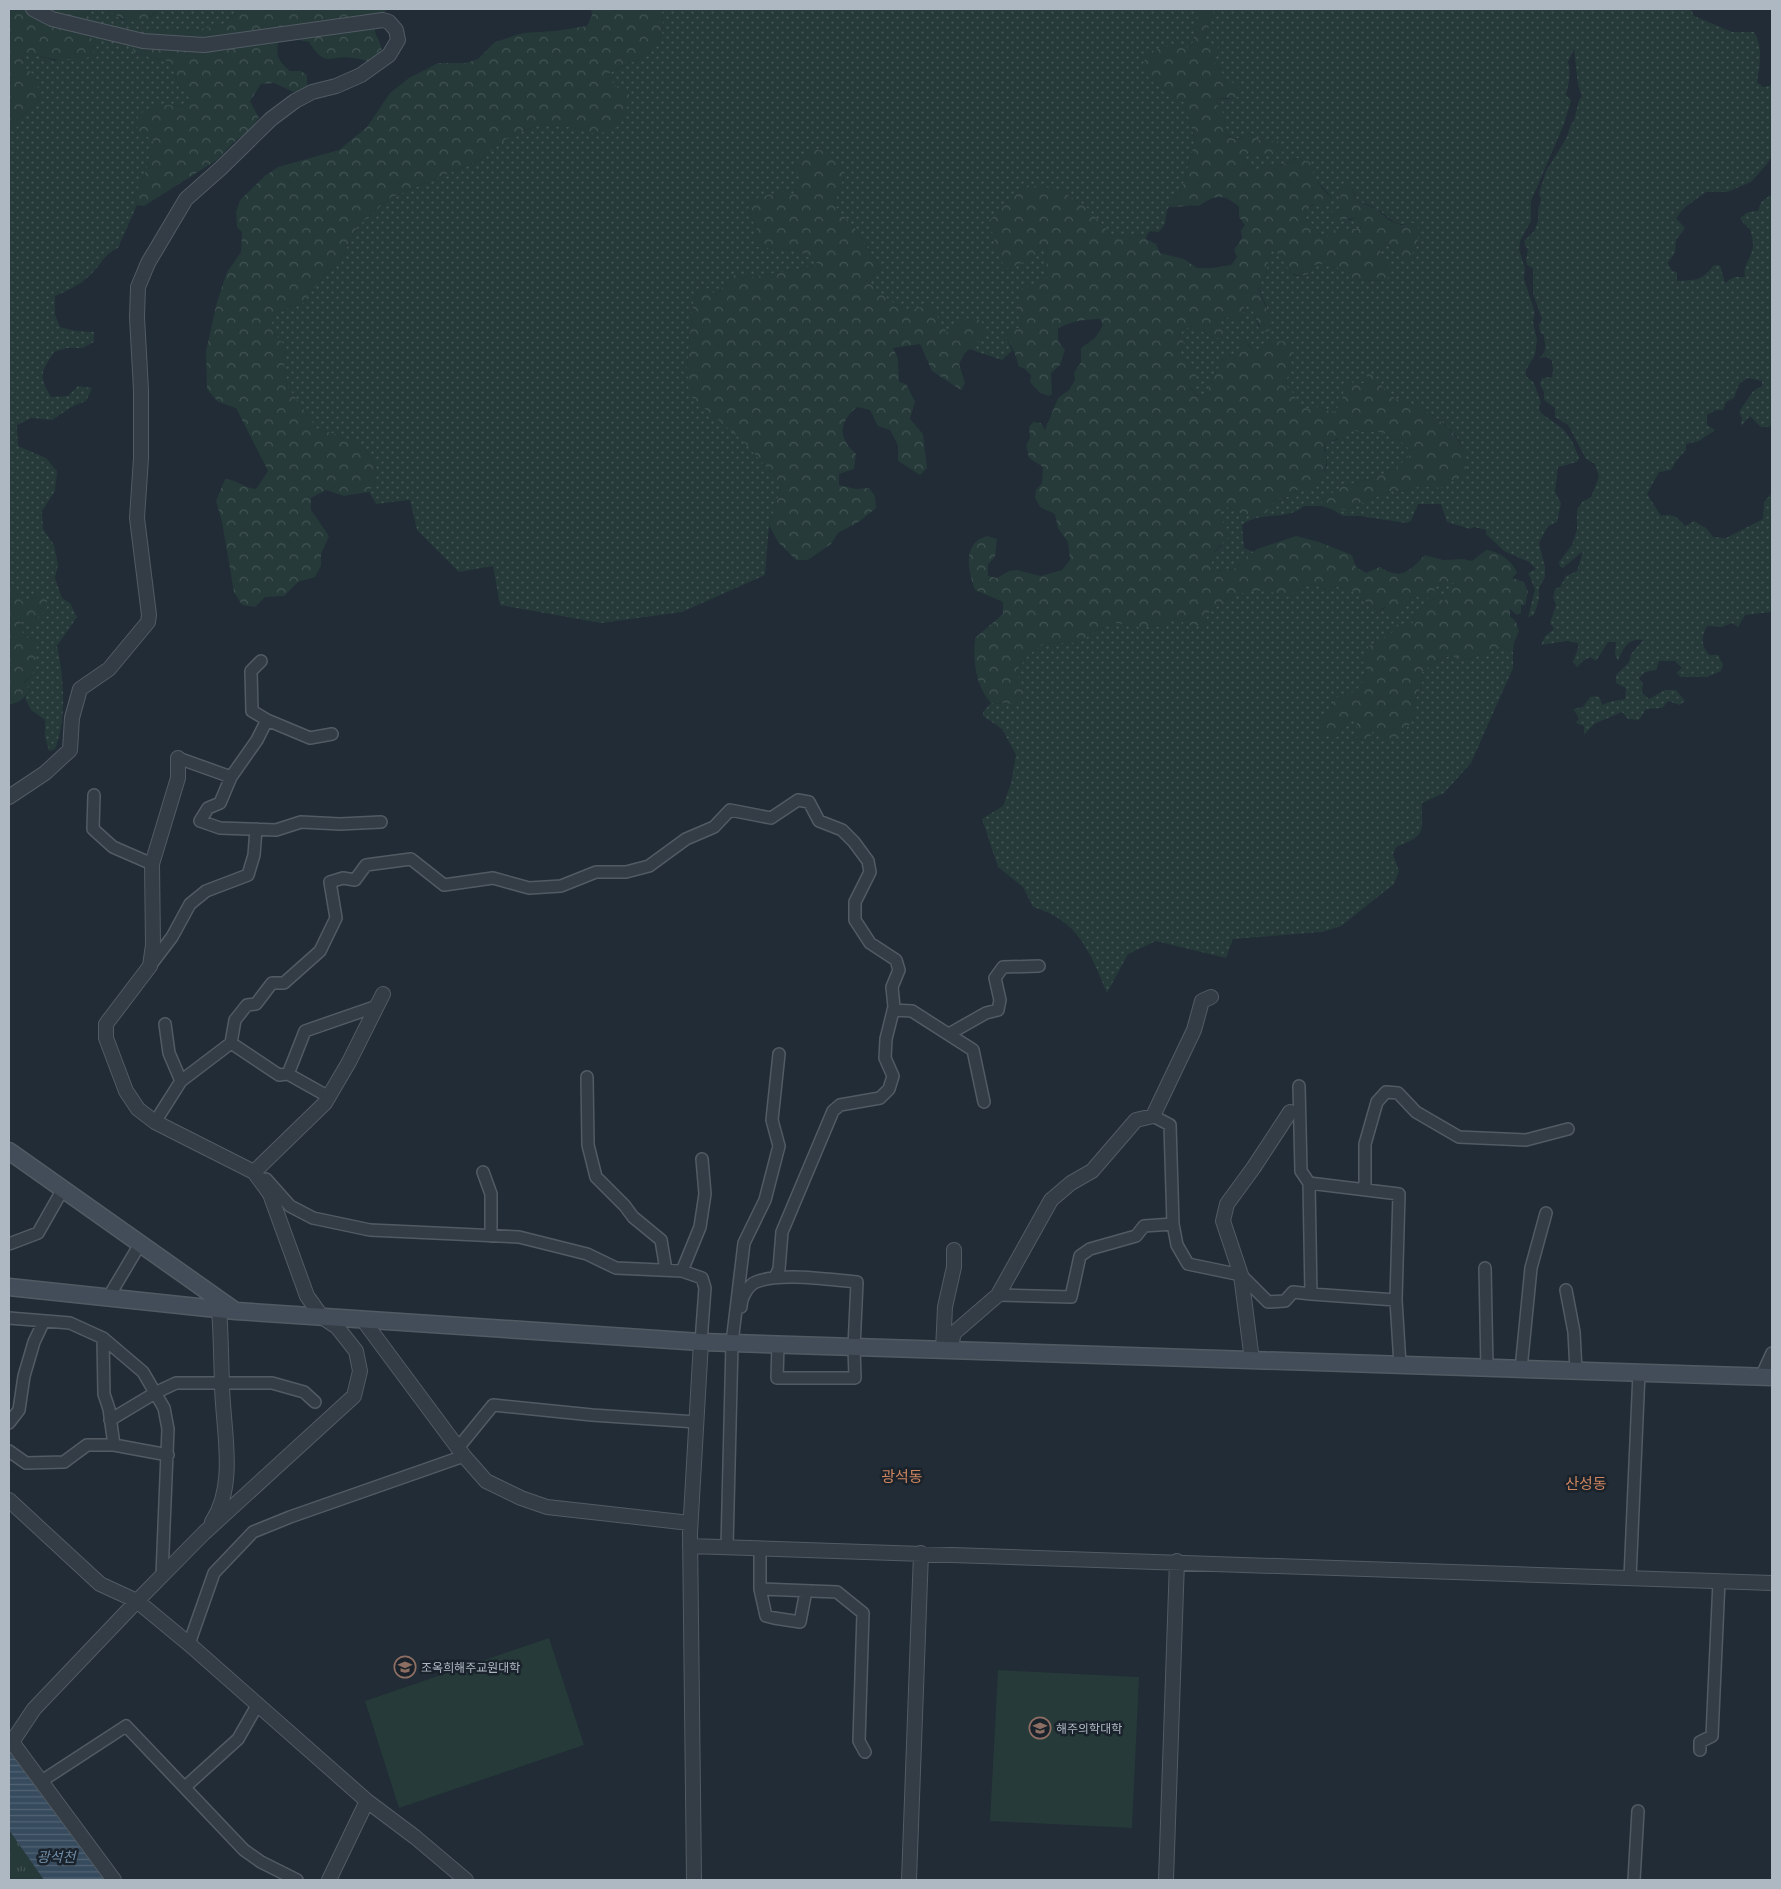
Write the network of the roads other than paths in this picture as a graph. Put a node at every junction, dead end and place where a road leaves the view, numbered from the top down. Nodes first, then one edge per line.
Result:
1 (33, 9) edge
2 (261, 661) dead end
3 (267, 720) junction
4 (332, 734) dead end
5 (178, 758) joint
6 (231, 777) junction
7 (94, 795) dead end
8 (9, 797) edge
9 (381, 822) dead end
10 (256, 829) junction
11 (152, 864) junction
12 (150, 966) junction
13 (1039, 966) dead end
14 (1211, 997) dead end
15 (380, 1000) joint
16 (893, 1010) junction
17 (165, 1024) dead end
18 (948, 1034) junction
19 (231, 1043) junction
20 (779, 1054) dead end
21 (288, 1074) junction
22 (587, 1077) dead end
23 (181, 1081) junction
24 (1299, 1086) dead end
25 (329, 1097) junction
26 (984, 1102) dead end
27 (1290, 1112) dead end
28 (1154, 1116) junction
29 (154, 1122) junction
30 (1568, 1129) dead end
31 (9, 1151) edge
32 (702, 1159) dead end
33 (255, 1170) junction
34 (482, 1172) dead end
35 (1309, 1183) junction
36 (63, 1189) junction
37 (1365, 1190) junction
38 (1546, 1213) dead end
39 (1173, 1224) junction
40 (491, 1236) junction
41 (9, 1244) edge
42 (140, 1244) junction
43 (954, 1250) dead end
44 (1485, 1268) dead end
45 (666, 1270) junction
46 (682, 1271) junction
47 (1241, 1275) junction
48 (775, 1277) junction
49 (9, 1287) edge
50 (1566, 1290) dead end
51 (1311, 1294) junction
52 (998, 1295) junction
53 (108, 1298) junction
54 (1396, 1300) junction
55 (228, 1310) junction
56 (322, 1317) junction
57 (9, 1318) edge
58 (363, 1320) junction
59 (44, 1321) junction
60 (103, 1338) junction
61 (700, 1342) junction
62 (736, 1343) junction
63 (778, 1345) junction
64 (854, 1347) junction
65 (946, 1350) junction
66 (1772, 1353) edge
67 (1252, 1360) junction
68 (1400, 1365) junction
69 (1487, 1368) junction
70 (1521, 1369) junction
71 (1576, 1371) junction
72 (1639, 1373) junction
73 (1767, 1377) edge
74 (222, 1383) junction
75 (155, 1392) junction
76 (9, 1398) edge
77 (20, 1402) junction
78 (315, 1402) dead end
79 (110, 1420) junction
80 (696, 1422) junction
81 (9, 1423) edge
82 (114, 1445) junction
83 (9, 1451) edge
84 (461, 1452) junction
85 (168, 1454) junction
86 (9, 1500) edge
87 (690, 1523) junction
88 (204, 1533) junction
89 (690, 1546) junction
90 (727, 1547) junction
91 (760, 1548) junction
92 (921, 1553) junction
93 (1177, 1561) junction
94 (162, 1575) junction
95 (1630, 1578) junction
96 (1719, 1581) junction
97 (1772, 1583) edge
98 (760, 1589) junction
99 (806, 1591) junction
100 (137, 1601) junction
101 (189, 1644) junction
102 (258, 1704) junction
103 (10, 1740) edge
104 (1700, 1750) dead end
105 (865, 1752) dead end
106 (40, 1782) junction
107 (185, 1787) junction
108 (367, 1801) junction
109 (1638, 1811) dead end
110 (114, 1880) edge
111 (297, 1880) edge
112 (329, 1880) edge
113 (466, 1880) edge
114 (694, 1880) edge
115 (909, 1880) edge
116 (1166, 1880) edge
117 (1634, 1880) edge

1 - 8 street
2 - 3 street
3 - 4 street
3 - 6 street
5 - 6 street
5 - 11 street
6 - 10 street
7 - 11 street
9 - 10 street
10 - 12 street
11 - 12 street
12 - 29 street
13 - 18 street
14 - 28 street
15 - 21 street
15 - 25 street
16 - 18 street
16 - 19 street
16 - 48 street
17 - 23 street
18 - 26 street
19 - 21 street
19 - 23 street
20 - 62 street
21 - 25 street
22 - 45 street
23 - 29 street
24 - 35 street
25 - 33 street
27 - 47 street
28 - 39 street
28 - 52 street
29 - 33 street
30 - 37 street
31 - 36 main road
32 - 46 street
33 - 40 street
33 - 56 street
34 - 40 street
35 - 37 street
35 - 51 street
36 - 41 street
36 - 42 main road
37 - 54 street
38 - 70 street
39 - 47 street
39 - 52 street
40 - 45 street
42 - 53 street
42 - 55 main road
43 - 65 street
44 - 69 street
45 - 46 street
46 - 61 street
47 - 51 street
47 - 67 street
48 - 62 street
48 - 64 street
49 - 53 main road
50 - 71 street
51 - 54 street
52 - 65 street
53 - 55 main road
54 - 68 street
55 - 56 main road
55 - 74 street
56 - 58 main road
56 - 88 street
57 - 59 street
58 - 61 main road
58 - 84 street
59 - 60 street
59 - 77 street
60 - 75 street
60 - 79 street
61 - 62 main road
61 - 80 street
62 - 63 main road
62 - 90 street
63 - 64 main road
63 - 64 street
64 - 65 main road
65 - 67 main road
66 - 73 street
67 - 68 main road
68 - 69 main road
69 - 70 main road
70 - 71 main road
71 - 72 main road
72 - 73 main road
72 - 95 street
74 - 75 street
74 - 78 street
74 - 88 street
75 - 79 street
75 - 85 street
76 - 77 street
77 - 81 street
79 - 82 street
80 - 84 street
80 - 87 street
82 - 83 street
82 - 85 street
84 - 87 street
84 - 101 street
85 - 94 street
86 - 100 street
87 - 89 street
88 - 94 street
89 - 90 street
89 - 114 street
90 - 91 street
91 - 92 street
91 - 98 street
92 - 93 street
92 - 115 street
93 - 95 street
93 - 116 street
94 - 100 street
95 - 96 street
96 - 97 street
96 - 104 street
98 - 99 street
98 - 99 street
99 - 105 street
100 - 101 street
100 - 103 street
101 - 102 street
102 - 107 street
102 - 108 street
103 - 106 street
106 - 107 street
106 - 110 street
107 - 111 street
108 - 112 street
108 - 113 street
109 - 117 street

